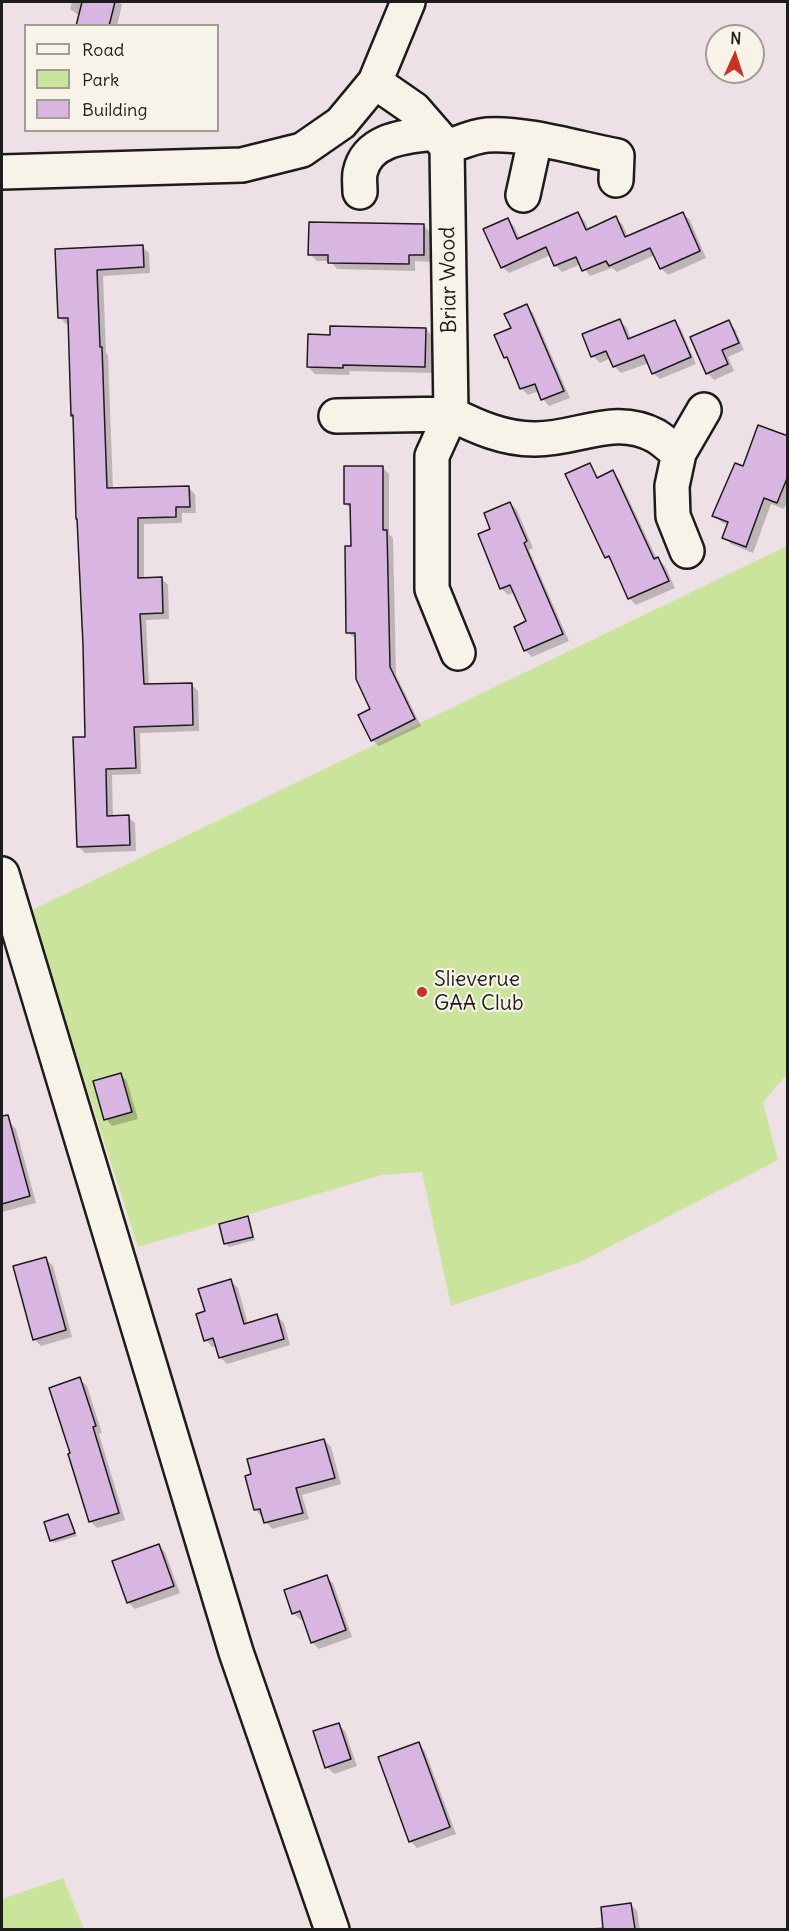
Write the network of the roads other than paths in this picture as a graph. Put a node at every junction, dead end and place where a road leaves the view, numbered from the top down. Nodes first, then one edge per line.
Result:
1 (408, 2) edge
2 (375, 82) junction
3 (441, 140) junction
4 (535, 140) junction
5 (2, 172) edge
6 (616, 180) dead end
7 (360, 192) dead end
8 (523, 195) dead end
9 (704, 410) dead end
10 (451, 414) junction
11 (336, 416) dead end
12 (679, 453) junction
13 (687, 551) dead end
14 (458, 653) dead end
15 (2, 874) edge
16 (332, 1929) edge

1 - 2 street
2 - 3 street
2 - 5 street
3 - 4 street
3 - 7 street
3 - 10 street, Briar Wood
4 - 6 street
4 - 8 street
9 - 12 street
10 - 11 street
10 - 12 street
10 - 14 street, Briar Wood
12 - 13 street
15 - 16 street

